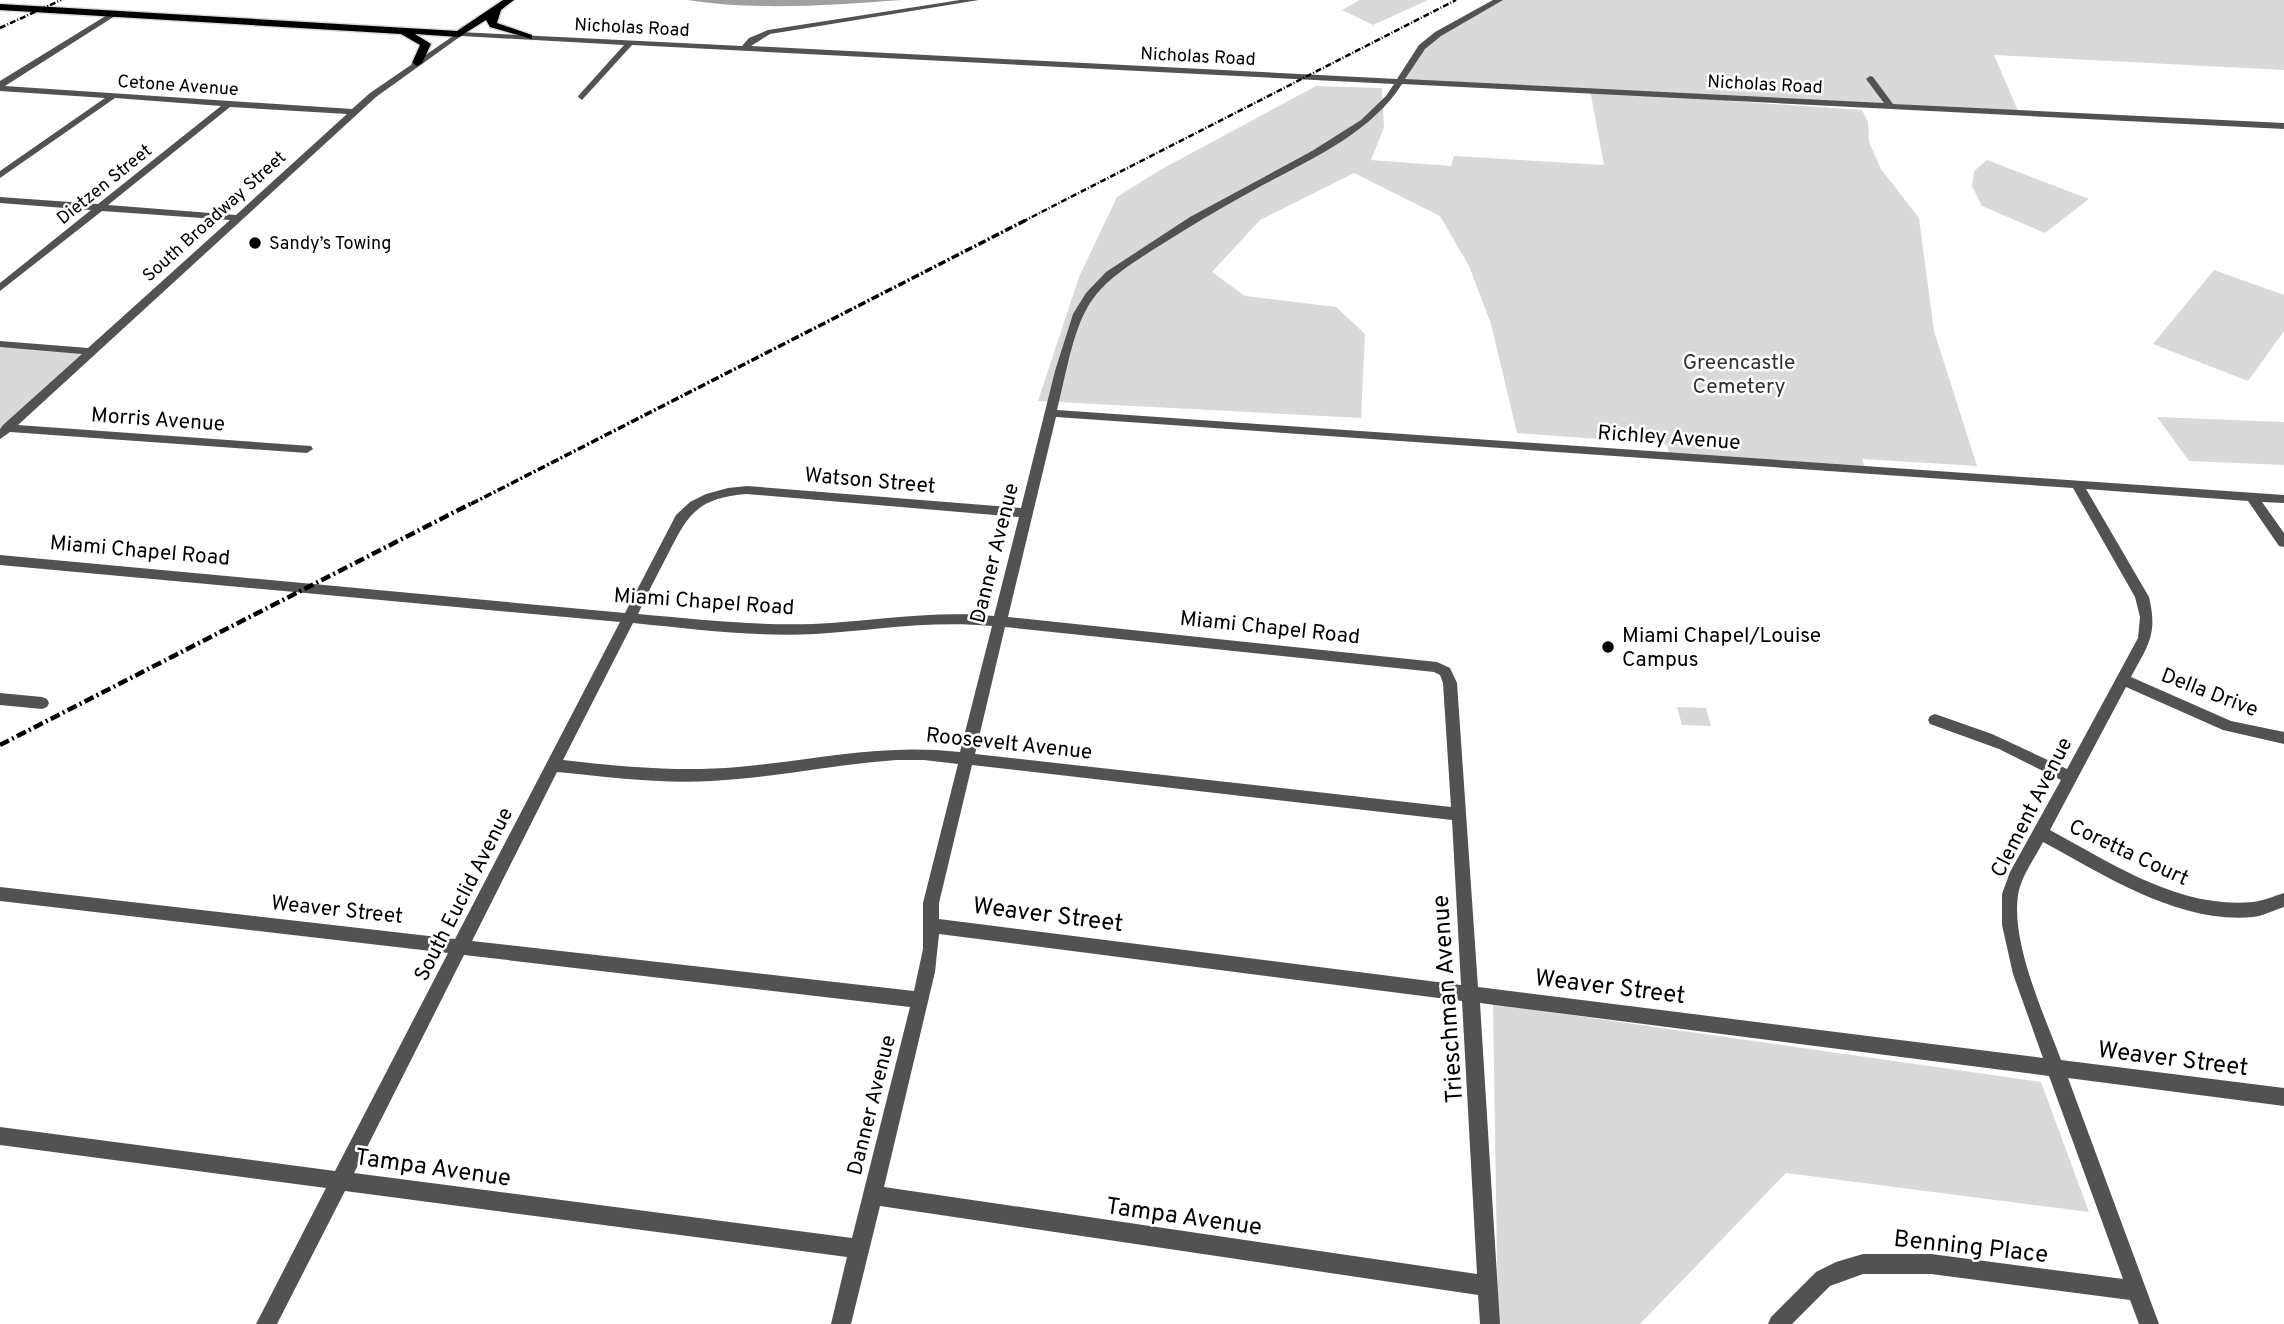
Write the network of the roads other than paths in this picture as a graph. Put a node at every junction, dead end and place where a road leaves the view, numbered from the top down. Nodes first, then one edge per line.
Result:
1 (509, 0) edge
2 (975, 0) edge
3 (1499, 0) edge
4 (0, 7) edge
5 (112, 14) junction
6 (486, 20) junction
7 (386, 30) junction
8 (459, 34) junction
9 (528, 37) junction
10 (630, 43) junction
11 (744, 48) junction
12 (418, 63) junction
13 (1870, 79) dead end
14 (1401, 81) junction
15 (0, 86) edge
16 (113, 96) junction
17 (582, 97) dead end
18 (227, 105) junction
19 (1890, 106) junction
20 (354, 112) junction
21 (2284, 126) edge
22 (0, 175) edge
23 (0, 200) edge
24 (99, 208) junction
25 (238, 218) junction
26 (0, 288) edge
27 (0, 344) edge
28 (91, 352) junction
29 (1052, 413) junction
30 (4, 431) edge
31 (307, 449) dead end
32 (2078, 486) junction
33 (711, 495) joint
34 (2253, 498) junction
35 (2284, 499) edge
36 (1027, 513) junction
37 (2284, 543) edge
38 (0, 560) edge
39 (629, 617) junction
40 (1000, 621) junction
41 (1445, 672) joint
42 (2122, 679) junction
43 (0, 699) edge
44 (42, 703) dead end
45 (1936, 720) dead end
46 (2284, 738) edge
47 (966, 757) junction
48 (553, 765) junction
49 (2069, 777) junction
50 (1460, 814) junction
51 (2040, 832) junction
52 (0, 894) edge
53 (2284, 900) edge
54 (930, 925) junction
55 (459, 946) junction
56 (1470, 993) junction
57 (920, 1000) junction
58 (2054, 1067) junction
59 (2284, 1097) edge
60 (0, 1136) edge
61 (341, 1180) junction
62 (872, 1195) junction
63 (859, 1249) junction
64 (1488, 1286) junction
65 (2137, 1291) junction
66 (266, 1324) edge
67 (841, 1324) edge
68 (1490, 1324) edge
69 (1778, 1324) edge
70 (2149, 1324) edge

1 - 6 main road
2 - 11 street
3 - 14 street, Danner Avenue
4 - 5 main road, Nicholas Road
5 - 7 main road, Nicholas Road
5 - 15 street
6 - 8 main road
6 - 9 main road
7 - 8 main road, Nicholas Road
7 - 12 main road
8 - 9 street, Nicholas Road
8 - 12 street, South Broadway Street
9 - 10 street, Nicholas Road
9 - 12 street
10 - 11 street, Nicholas Road
10 - 17 street
11 - 14 street, Nicholas Road
12 - 20 street, South Broadway Street
13 - 19 street
14 - 19 street, Nicholas Road
14 - 29 street, Danner Avenue
15 - 16 street, Cetone Avenue
16 - 18 street, Cetone Avenue
16 - 22 street
18 - 20 street, Cetone Avenue
18 - 24 street, Dietzen Street
19 - 21 street, Nicholas Road
20 - 25 street, South Broadway Street
23 - 24 street
24 - 25 street
24 - 26 street, Dietzen Street
25 - 28 street, South Broadway Street
27 - 28 street
28 - 30 street, South Broadway Street
29 - 32 street, Richley Avenue
29 - 36 street, Danner Avenue
30 - 31 street, Morris Avenue
32 - 34 street, Richley Avenue
32 - 42 street, Clement Avenue
33 - 36 street, Watson Street
33 - 39 street, South Euclid Avenue
34 - 35 street, Richley Avenue
34 - 37 street
36 - 40 street, Danner Avenue
38 - 39 street, Miami Chapel Road
39 - 40 street, Miami Chapel Road
39 - 48 street, South Euclid Avenue
40 - 41 street, Miami Chapel Road
40 - 47 street, Danner Avenue
41 - 50 street, Trieschman Avenue
42 - 46 street, Della Drive
42 - 49 street, Clement Avenue
43 - 44 street
45 - 49 street
47 - 48 street, Roosevelt Avenue
47 - 50 street, Roosevelt Avenue
47 - 54 street, Danner Avenue
48 - 55 street, South Euclid Avenue
49 - 51 street, Clement Avenue
50 - 56 street, Trieschman Avenue
51 - 53 street, Coretta Court
51 - 58 street, Clement Avenue
52 - 55 street, Weaver Street
54 - 56 street, Weaver Street
54 - 57 street, Danner Avenue
55 - 57 street, Weaver Street
55 - 61 street, South Euclid Avenue
56 - 58 street, Weaver Street
56 - 64 street, Trieschman Avenue
57 - 62 street, Danner Avenue
58 - 59 street, Weaver Street
58 - 65 street, Clement Avenue
60 - 61 street, Tampa Avenue
61 - 63 street, Tampa Avenue
61 - 66 street, South Euclid Avenue
62 - 63 street, Danner Avenue
62 - 64 street, Tampa Avenue
63 - 67 street, Danner Avenue
64 - 68 street, Trieschman Avenue
65 - 69 street, Benning Place
65 - 70 street, Clement Avenue

